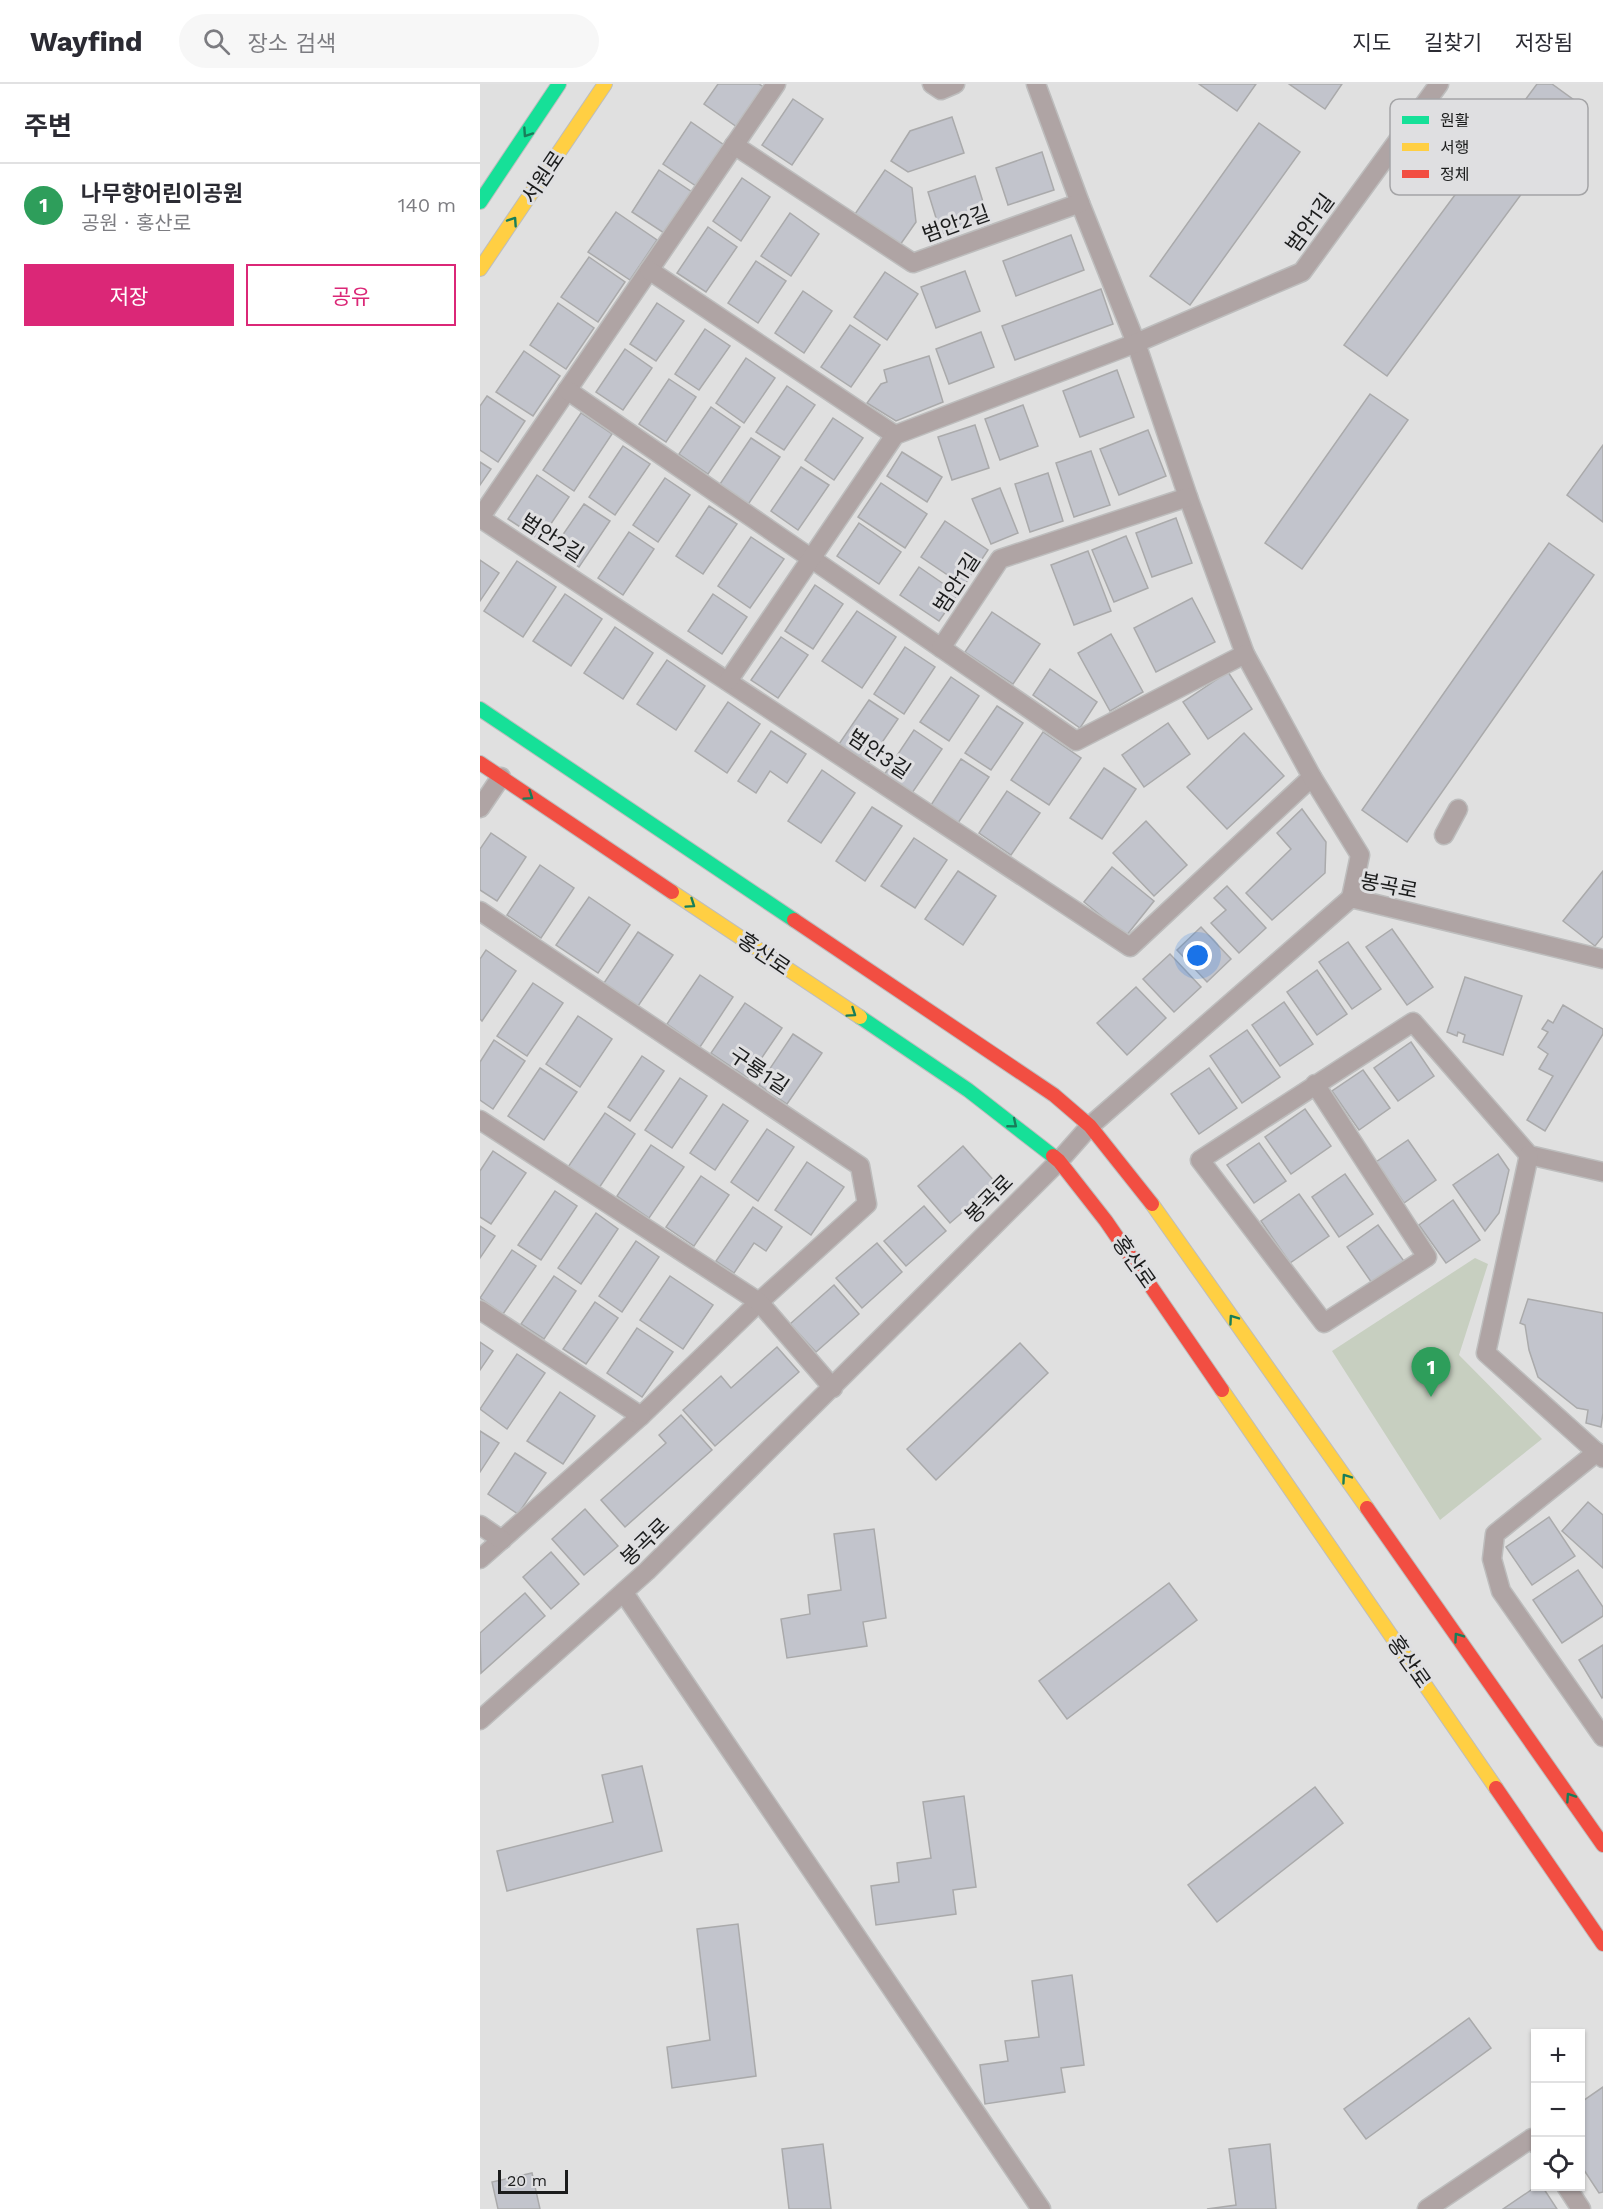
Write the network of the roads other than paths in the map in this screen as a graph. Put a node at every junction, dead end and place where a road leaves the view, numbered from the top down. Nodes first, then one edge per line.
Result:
1 (559, 84) edge
2 (605, 84) edge
3 (776, 84) edge
4 (932, 84) edge
5 (955, 84) edge
6 (1036, 84) edge
7 (1439, 84) edge
8 (1428, 99) edge
9 (734, 145) junction
10 (1390, 151) edge
11 (480, 202) edge
12 (1080, 203) junction
13 (480, 270) edge
14 (649, 270) junction
15 (1136, 343) junction
16 (567, 390) junction
17 (895, 435) junction
18 (1188, 497) junction
19 (812, 558) junction
20 (941, 648) junction
21 (1245, 654) junction
22 (728, 681) junction
23 (480, 709) edge
24 (480, 763) edge
25 (501, 777) junction
26 (1312, 777) junction
27 (480, 808) edge
28 (1458, 809) dead end
29 (1443, 835) dead end
30 (1351, 898) junction
31 (480, 911) edge
32 (1603, 959) edge
33 (1315, 1084) junction
34 (480, 1120) edge
35 (1090, 1126) junction
36 (1529, 1155) junction
37 (1059, 1161) junction
38 (1603, 1172) edge
39 (759, 1302) junction
40 (480, 1310) edge
41 (832, 1388) junction
42 (641, 1416) junction
43 (1600, 1455) edge
44 (480, 1525) edge
45 (502, 1540) junction
46 (480, 1559) edge
47 (624, 1593) junction
48 (480, 1720) edge
49 (1603, 1737) edge
50 (1603, 1845) edge
51 (1603, 1944) edge
52 (1531, 2139) edge
53 (1569, 2191) edge
54 (1041, 2209) edge
55 (1427, 2209) edge
56 (1581, 2209) edge

1 -> 11 street, 서원로
13 -> 2 street, 서원로
3 - 9 street, 범안2길
4 - 5 street
6 - 12 street
7 - 8 street, 범안1길
9 - 12 street, 범안2길
9 - 14 street, 범안2길
10 - 15 street, 범안1길
12 - 15 street
14 - 16 street, 범안2길
14 - 17 street
15 - 17 street
15 - 18 street
16 - 19 street
16 - 22 street, 범안2길
17 - 19 street
18 - 20 street, 범안1길
18 - 21 street
19 - 20 street
19 - 22 street
20 - 21 street
21 - 26 street
22 - 26 street, 범안3길
23 - 35 street
24 - 25 street, 홍산로
25 - 27 street
25 -> 37 street, 홍산로
26 - 30 street
28 - 29 street
30 - 32 street, 봉곡로
30 - 35 street, 봉곡로
31 - 39 street, 구룡1길
33 - 33 street
33 - 36 street
34 - 39 street
35 - 37 street, 봉곡로
50 -> 35 street
36 - 38 street
36 - 43 street
37 - 41 street, 봉곡로
37 - 51 street, 홍산로
39 - 41 street
39 - 42 street, 구룡1길
40 - 42 street
41 - 47 street, 봉곡로
42 - 45 street, 구룡1길
43 - 49 street
44 - 45 street
45 - 46 street, 구룡1길
47 - 48 street, 봉곡로
47 - 54 street
52 - 55 street
53 - 56 street

